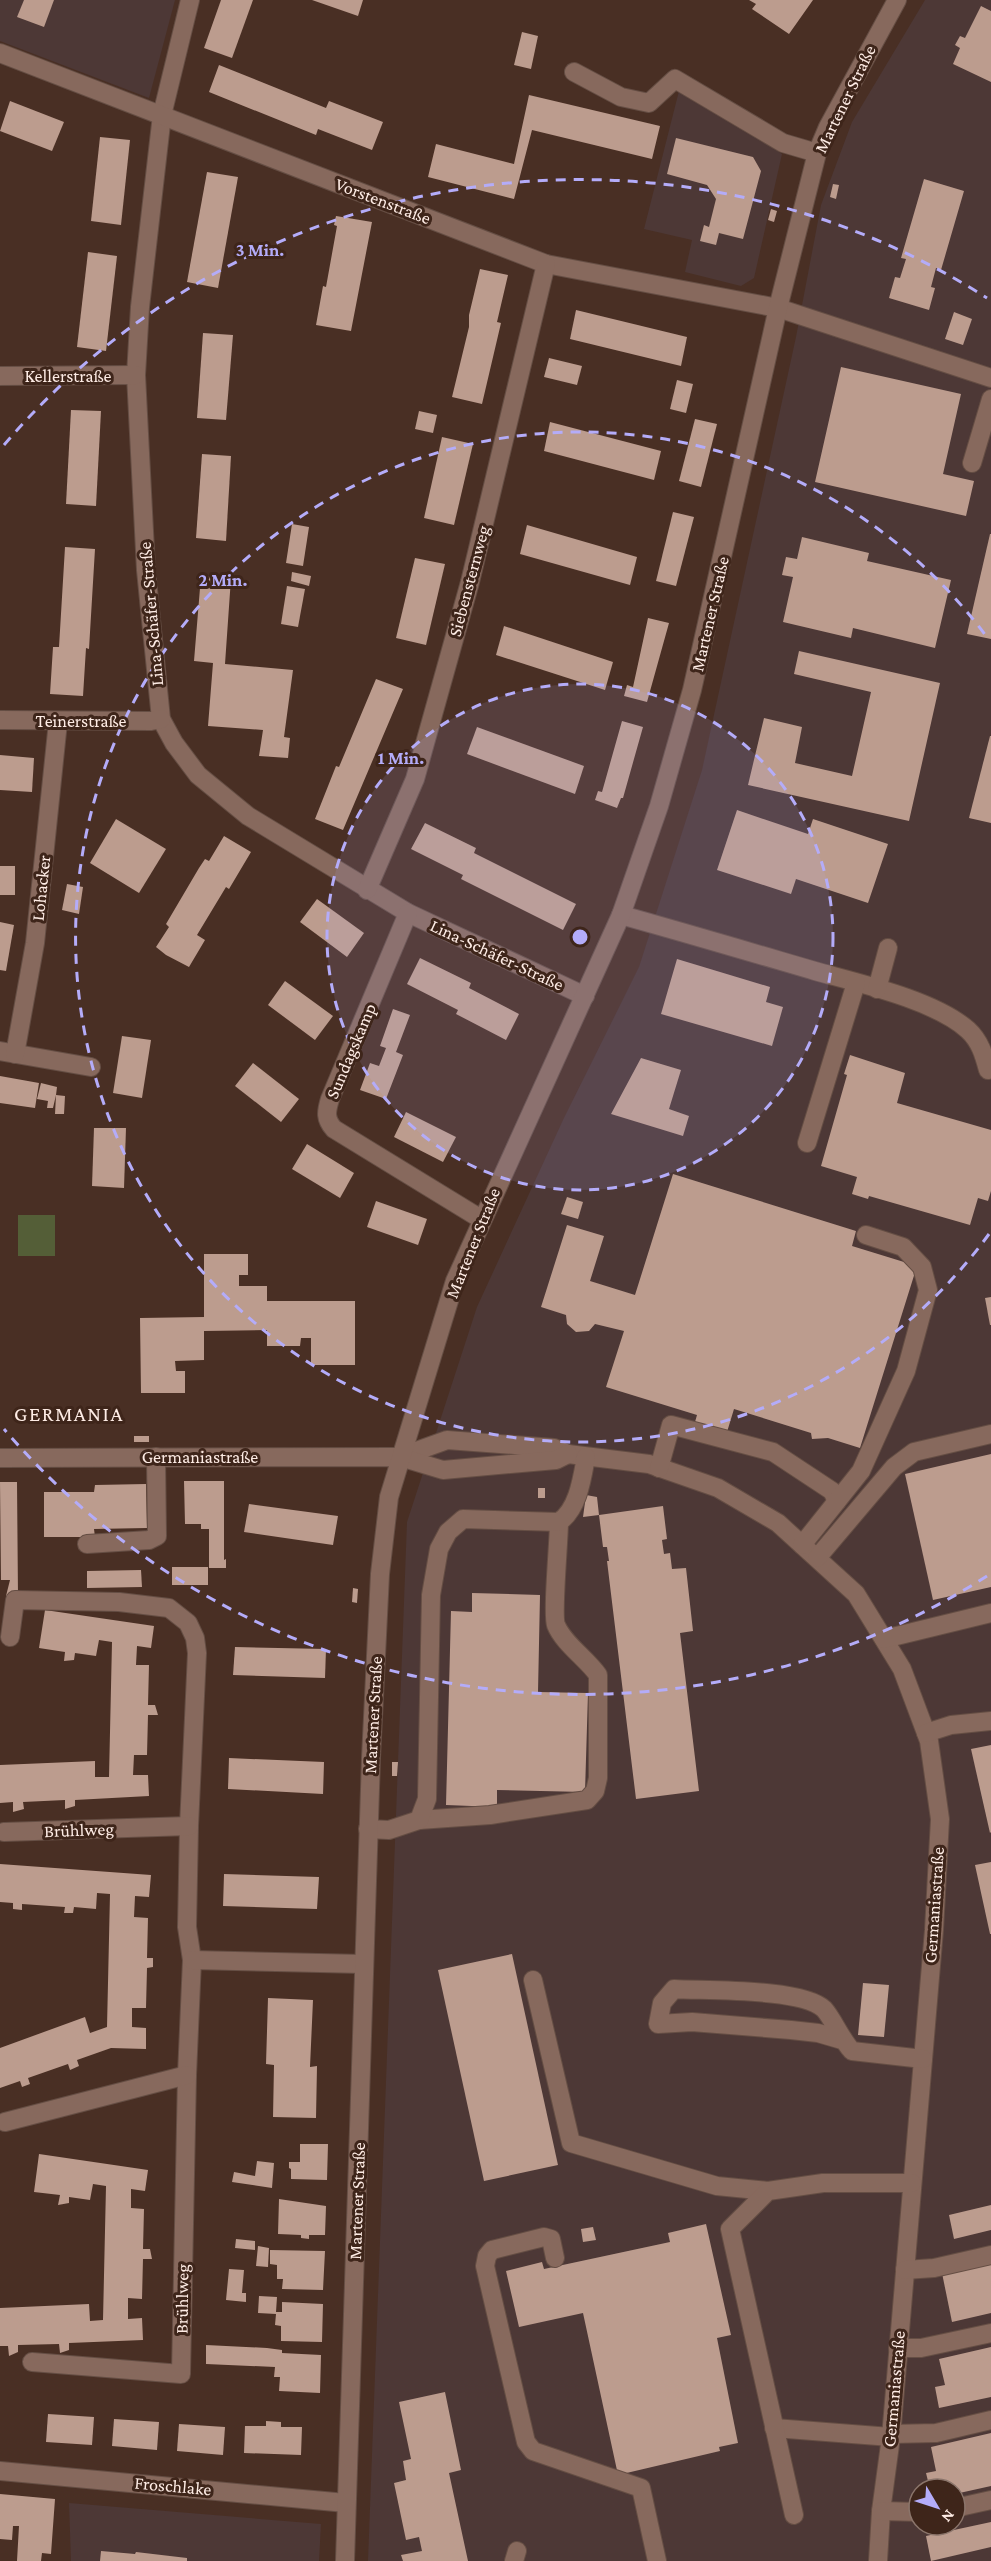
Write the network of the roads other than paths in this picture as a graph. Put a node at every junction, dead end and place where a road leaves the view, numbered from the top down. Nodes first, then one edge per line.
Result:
1 (190, 0) edge
2 (897, 0) edge
3 (0, 53) edge
4 (574, 72) dead end
5 (162, 116) junction
6 (817, 153) junction
7 (546, 264) junction
8 (778, 308) junction
9 (136, 375) junction
10 (0, 376) edge
11 (991, 378) edge
12 (991, 399) edge
13 (972, 463) dead end
14 (161, 719) junction
15 (0, 720) edge
16 (58, 722) junction
17 (367, 890) junction
18 (408, 913) junction
19 (621, 915) junction
20 (888, 948) dead end
21 (856, 983) junction
22 (878, 989) junction
23 (585, 996) junction
24 (8, 1052) edge
25 (92, 1067) dead end
26 (988, 1071) dead end
27 (807, 1143) dead end
28 (481, 1219) junction
29 (866, 1235) dead end
30 (991, 1434) edge
31 (568, 1454) junction
32 (586, 1456) junction
33 (156, 1457) junction
34 (400, 1457) junction
35 (0, 1458) edge
36 (659, 1468) junction
37 (837, 1501) junction
38 (560, 1522) junction
39 (87, 1544) dead end
40 (802, 1545) junction
41 (817, 1558) junction
42 (991, 1614) edge
43 (10, 1637) dead end
44 (884, 1639) junction
45 (991, 1721) edge
46 (926, 1733) junction
47 (418, 1820) junction
48 (189, 1826) junction
49 (368, 1829) junction
50 (4, 1832) dead end
51 (192, 1960) junction
52 (363, 1964) junction
53 (533, 1980) dead end
54 (842, 2040) junction
55 (923, 2060) junction
56 (187, 2076) junction
57 (5, 2122) dead end
58 (912, 2183) junction
59 (768, 2191) junction
60 (991, 2255) edge
61 (555, 2258) dead end
62 (905, 2270) junction
63 (991, 2333) edge
64 (898, 2348) junction
65 (32, 2362) dead end
66 (991, 2420) edge
67 (774, 2428) junction
68 (891, 2435) junction
69 (0, 2471) edge
70 (991, 2500) edge
71 (346, 2503) junction
72 (967, 2505) edge
73 (881, 2511) junction
74 (907, 2512) edge
75 (794, 2515) dead end
76 (345, 2561) edge
77 (657, 2561) edge
78 (878, 2561) edge

1 - 5 street, Lina-Schäfer-Straße
2 - 6 street, Martener Straße
3 - 5 street, Vorstenstraße
4 - 6 street
5 - 7 street, Vorstenstraße
5 - 9 street, Lina-Schäfer-Straße
6 - 8 street, Martener Straße
7 - 8 street, Vorstenstraße
7 - 17 street, Siebensternweg
8 - 11 street
8 - 19 street, Martener Straße
9 - 10 street, Kellerstraße
9 - 14 street, Lina-Schäfer-Straße
12 - 13 street
14 - 16 street, Teinerstraße
14 - 17 street, Lina-Schäfer-Straße
15 - 16 street, Teinerstraße
16 - 24 street, Lohacker
17 - 18 street, Lina-Schäfer-Straße
18 - 23 street, Lina-Schäfer-Straße
18 - 28 street, Sundagskamp
19 - 21 street
19 - 23 street, Martener Straße
20 - 22 street
21 - 22 street
21 - 27 street
22 - 26 street
23 - 28 street, Martener Straße
24 - 25 street
28 - 34 street, Martener Straße
29 - 37 street
30 - 41 street
31 - 32 street, Germaniastraße
31 - 34 street, Germaniastraße
31 - 34 street, Germaniastraße
32 - 36 street, Germaniastraße
32 - 38 street
33 - 34 street, Germaniastraße
33 - 35 street, Germaniastraße
33 - 39 street
34 - 49 street, Martener Straße
36 - 37 street
36 - 40 street, Germaniastraße
37 - 40 street
38 - 47 street
38 - 47 street
40 - 41 street, Germaniastraße
41 - 44 street, Germaniastraße
42 - 44 street
43 - 48 street, Brühlweg
44 - 46 street, Germaniastraße
45 - 46 street
46 - 55 street, Germaniastraße
47 - 49 street
48 - 50 street, Brühlweg
48 - 51 street, Brühlweg
49 - 52 street, Martener Straße
51 - 52 street
51 - 56 street, Brühlweg
52 - 71 street, Martener Straße
53 - 59 street
54 - 54 street
54 - 55 street
55 - 58 street, Germaniastraße
56 - 57 street
56 - 65 street, Brühlweg
58 - 59 street
58 - 62 street, Germaniastraße
59 - 67 street
60 - 62 street
61 - 77 street
62 - 64 street, Germaniastraße
63 - 64 street
64 - 68 street, Germaniastraße
66 - 68 street
67 - 68 street
67 - 75 street
68 - 73 street, Germaniastraße
69 - 71 street, Froschlake
70 - 72 street
71 - 76 street, Martener Straße
73 - 74 street
73 - 78 street, Germaniastraße

